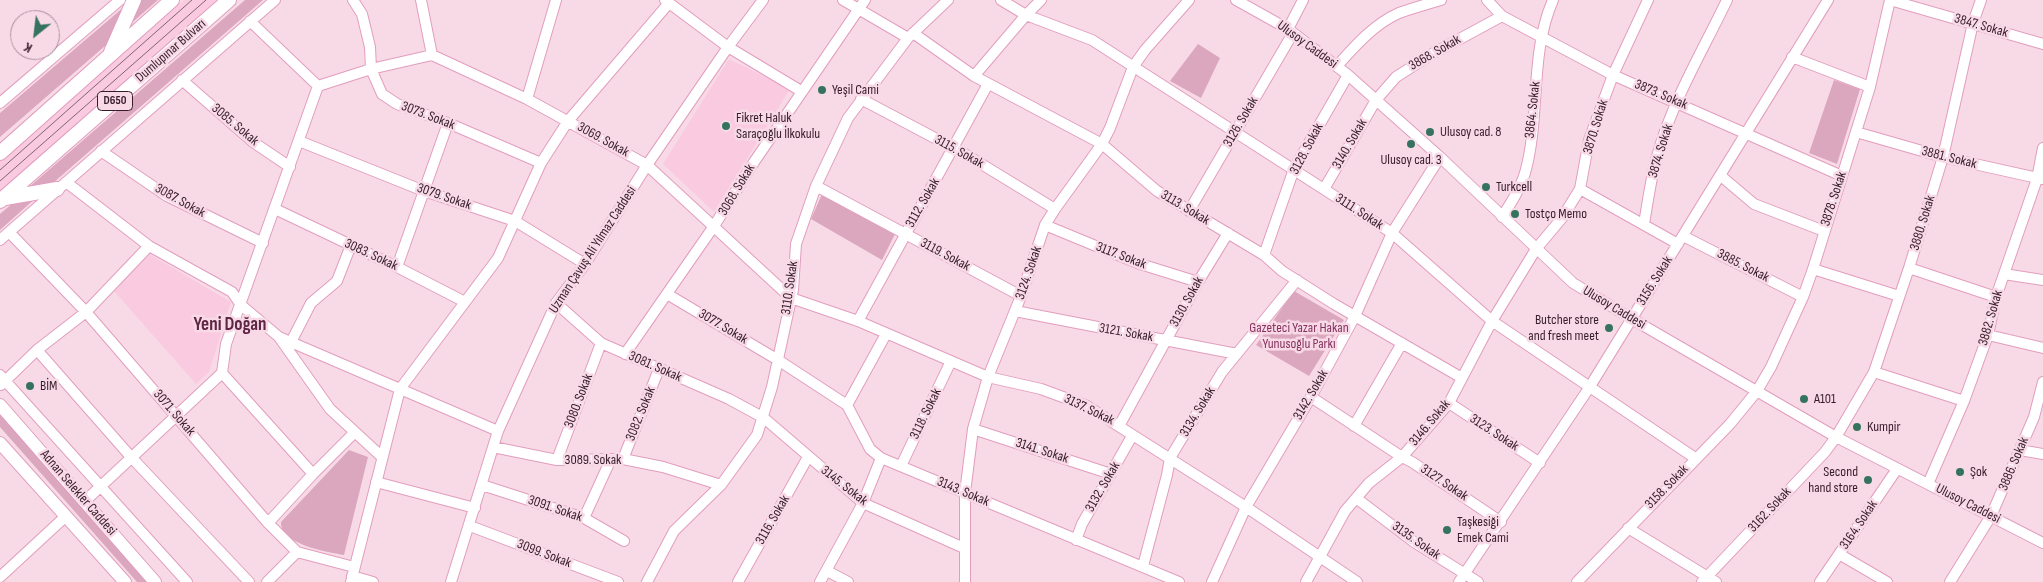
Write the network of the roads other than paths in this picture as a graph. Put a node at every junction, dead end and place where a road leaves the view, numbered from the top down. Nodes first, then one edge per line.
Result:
1 (120, 0) edge
2 (134, 0) edge
3 (172, 0) edge
4 (229, 0) edge
5 (275, 0) edge
6 (353, 0) edge
7 (421, 0) edge
8 (556, 0) edge
9 (763, 0) edge
10 (843, 0) edge
11 (865, 0) edge
12 (948, 0) edge
13 (1002, 0) edge
14 (1042, 0) edge
15 (1189, 0) edge
16 (1236, 0) edge
17 (1303, 0) edge
18 (1441, 0) edge
19 (1487, 0) edge
20 (1552, 0) edge
21 (1648, 0) edge
22 (1727, 0) edge
23 (1828, 0) edge
24 (1890, 0) edge
25 (1982, 0) edge
26 (667, 2) edge
27 (858, 10) junction
28 (1026, 15) junction
29 (1502, 16) junction
30 (250, 21) junction
31 (1973, 23) junction
32 (1291, 31) junction
33 (910, 35) junction
34 (1541, 36) junction
35 (2043, 44) edge
36 (728, 47) junction
37 (432, 54) junction
38 (109, 57) junction
39 (1792, 57) junction
40 (1337, 66) junction
41 (1133, 67) junction
42 (371, 69) junction
43 (1348, 75) junction
44 (1613, 75) junction
45 (974, 76) junction
46 (182, 80) junction
47 (988, 84) junction
48 (318, 86) junction
49 (1870, 87) junction
50 (801, 92) junction
51 (527, 99) junction
52 (860, 99) junction
53 (1376, 100) junction
54 (1678, 102) junction
55 (0, 103) edge
56 (568, 121) junction
57 (448, 123) junction
58 (1236, 132) junction
59 (1856, 132) junction
60 (1748, 133) junction
61 (299, 141) junction
62 (1102, 144) junction
63 (954, 148) junction
64 (2043, 148) edge
65 (101, 151) junction
66 (0, 153) edge
67 (1440, 157) junction
68 (1943, 158) junction
69 (541, 163) junction
70 (647, 165) junction
71 (290, 167) junction
72 (1294, 169) junction
73 (1721, 176) junction
74 (1842, 176) junction
75 (2040, 179) edge
76 (61, 185) junction
77 (816, 186) junction
78 (1580, 188) junction
79 (1324, 189) junction
80 (424, 191) junction
81 (2, 200) edge
82 (275, 209) junction
83 (1055, 209) junction
84 (1189, 211) junction
85 (1502, 217) junction
86 (514, 221) junction
87 (1644, 224) junction
88 (714, 226) junction
89 (1045, 226) junction
90 (1824, 231) junction
91 (9, 232) junction
92 (1228, 233) junction
93 (1392, 233) junction
94 (905, 234) junction
95 (0, 240) edge
96 (1681, 240) junction
97 (263, 243) junction
98 (149, 246) junction
99 (351, 246) junction
100 (1536, 249) junction
101 (1264, 255) junction
102 (585, 264) junction
103 (397, 267) junction
104 (1909, 268) junction
105 (1813, 269) junction
106 (2004, 274) junction
107 (1297, 280) junction
108 (2043, 280) edge
109 (1198, 282) junction
110 (667, 294) junction
111 (1021, 296) junction
112 (1899, 296) junction
113 (1803, 297) junction
114 (1996, 297) junction
115 (791, 298) junction
116 (465, 302) junction
117 (556, 304) junction
118 (241, 305) junction
119 (1015, 311) junction
120 (86, 312) junction
121 (1355, 316) junction
122 (1632, 320) junction
123 (858, 321) junction
124 (1492, 321) junction
125 (886, 334) junction
126 (1988, 335) junction
127 (279, 337) junction
128 (1166, 339) junction
129 (291, 342) junction
130 (601, 343) junction
131 (1402, 343) junction
132 (2043, 348) edge
133 (37, 350) junction
134 (625, 354) junction
135 (1237, 354) junction
136 (778, 360) junction
137 (951, 361) junction
138 (659, 369) junction
139 (1874, 372) junction
140 (222, 373) junction
141 (988, 377) junction
142 (1462, 378) junction
143 (2, 380) edge
144 (2043, 382) edge
145 (1589, 388) junction
146 (400, 389) junction
147 (1757, 391) junction
148 (1310, 397) junction
149 (1964, 401) junction
150 (1449, 403) junction
151 (0, 405) edge
152 (847, 405) junction
153 (176, 415) junction
154 (764, 418) junction
155 (1119, 426) junction
156 (1354, 426) junction
157 (973, 428) junction
158 (498, 431) junction
159 (355, 432) junction
160 (1132, 436) junction
161 (1836, 437) junction
162 (0, 443) edge
163 (493, 447) junction
164 (2020, 450) junction
165 (2043, 454) edge
166 (382, 457) junction
167 (808, 457) junction
168 (1402, 457) junction
169 (131, 458) junction
170 (881, 458) junction
171 (1170, 458) junction
172 (1695, 458) junction
173 (611, 459) junction
174 (623, 459) junction
175 (556, 460) junction
176 (1540, 463) junction
177 (900, 466) junction
178 (1897, 468) junction
179 (312, 474) junction
180 (1111, 474) junction
181 (376, 482) junction
182 (1928, 484) junction
183 (482, 485) junction
184 (721, 485) junction
185 (100, 486) junction
186 (965, 493) junction
187 (1356, 498) junction
188 (85, 501) junction
189 (863, 504) junction
190 (1246, 507) junction
191 (475, 508) junction
192 (66, 516) junction
193 (1991, 516) junction
194 (584, 518) junction
195 (1501, 522) junction
196 (268, 523) junction
197 (470, 526) junction
198 (1628, 528) junction
199 (1076, 540) junction
200 (624, 541) dead end
201 (2043, 543) edge
202 (964, 548) junction
203 (297, 552) junction
204 (1839, 554) junction
205 (1319, 558) junction
206 (1143, 566) junction
207 (827, 570) junction
208 (352, 575) edge
209 (0, 577) edge
210 (1462, 578) edge
211 (1708, 580) edge
212 (125, 582) edge
213 (155, 582) edge
214 (187, 582) edge
215 (249, 582) edge
216 (267, 582) edge
217 (374, 582) edge
218 (451, 582) edge
219 (618, 582) edge
220 (647, 582) edge
221 (738, 582) edge
222 (820, 582) edge
223 (848, 582) edge
224 (965, 582) edge
225 (1179, 582) edge
226 (1212, 582) edge
227 (1306, 582) edge
228 (1357, 582) edge
229 (1478, 582) edge
230 (1577, 582) edge
231 (1820, 582) edge
232 (1887, 582) edge
233 (1950, 582) edge

1 - 55 street
2 - 38 highway
3 - 38 highway, D650
4 - 81 highway, Dumlupınar Bulvarı / D650
5 - 30 street
6 - 42 street, 3073. Sokak
7 - 37 street
8 - 51 street
9 - 36 street, Uzman Çavuş Ali Yılmaz Caddesi
10 - 27 street, 3113. Sokak
11 - 27 street, 3068. Sokak
12 - 33 street, 3110. Sokak
13 - 28 street, 3111. Sokak
14 - 28 street
15 - 41 street, 3124. Sokak
16 - 32 street, Ulusoy Caddesi
17 - 32 street, 3126. Sokak
18 - 40 street
19 - 29 street, 3873. Sokak
20 - 34 street, 3864. Sokak
21 - 44 street, 3870. Sokak
22 - 54 street, 3874. Sokak
23 - 39 street, 3156. Sokak
24 - 31 street, 3847. Sokak
24 - 49 street, 3878. Sokak
25 - 31 street, 3880. Sokak
26 - 36 street
26 - 56 street
27 - 33 street, 3113. Sokak
27 - 50 street, 3068. Sokak
28 - 41 street, 3111. Sokak
28 - 45 street
29 - 34 street, 3873. Sokak
29 - 53 street, 3868. Sokak
30 - 46 street
30 - 48 street
31 - 35 street, 3847. Sokak
31 - 68 street, 3880. Sokak
32 - 40 street, Ulusoy Caddesi
32 - 58 street, 3126. Sokak
33 - 45 street, 3113. Sokak
33 - 52 street, 3110. Sokak
34 - 44 street, 3873. Sokak
34 - 85 street, 3864. Sokak
36 - 50 street
36 - 70 street, Uzman Çavuş Ali Yılmaz Caddesi
37 - 42 street
37 - 51 street, 3069. Sokak
38 - 66 highway, D650
39 - 49 street
39 - 60 street, 3156. Sokak
40 - 43 street, Ulusoy Caddesi
41 - 58 street, 3111. Sokak
41 - 62 street, 3124. Sokak
42 - 48 street
42 - 57 street, 3073. Sokak
43 - 53 street, Ulusoy Caddesi
43 - 72 street, 3128. Sokak
44 - 54 street, 3873. Sokak
44 - 78 street, 3870. Sokak
45 - 47 street, 3113. Sokak
46 - 65 street
46 - 71 street, 3085. Sokak
47 - 62 street, 3113. Sokak
47 - 63 street, 3112. Sokak
48 - 61 street
49 - 59 street, 3878. Sokak
50 - 88 street, 3068. Sokak
51 - 56 street, 3069. Sokak
52 - 63 street, 3115. Sokak
52 - 77 street, 3110. Sokak
53 - 67 street, Ulusoy Caddesi
53 - 79 street, 3140. Sokak
54 - 60 street, 3873. Sokak
54 - 87 street, 3874. Sokak
56 - 69 street
56 - 70 street, 3069. Sokak
57 - 69 street, 3073. Sokak
57 - 80 street
58 - 72 street, 3111. Sokak
58 - 84 street, 3126. Sokak
59 - 68 street, 3881. Sokak
59 - 74 street, 3878. Sokak
60 - 73 street, 3156. Sokak
60 - 74 street, 3873. Sokak
61 - 71 street
61 - 80 street, 3079. Sokak
62 - 83 street, 3124. Sokak
62 - 84 street, 3113. Sokak
63 - 83 street, 3115. Sokak
63 - 94 street, 3112. Sokak
64 - 75 street, 3882. Sokak
65 - 76 street
65 - 97 street, 3087. Sokak
67 - 85 street, Ulusoy Caddesi
67 - 93 street, 3142. Sokak
68 - 75 street, 3881. Sokak
68 - 104 street, 3880. Sokak
69 - 86 street
70 - 88 street, 3069. Sokak
70 - 102 street, Uzman Çavuş Ali Yılmaz Caddesi
71 - 82 street
72 - 79 street, 3111. Sokak
72 - 101 street, 3128. Sokak
73 - 90 street
73 - 96 street, 3156. Sokak
74 - 90 street, 3878. Sokak
75 - 106 street, 3882. Sokak
76 - 81 highway
76 - 91 street
76 - 98 street
77 - 94 street, 3119. Sokak
77 - 115 street, 3110. Sokak
78 - 87 street, 3885. Sokak
78 - 100 street, 3870. Sokak
79 - 93 street, 3111. Sokak
80 - 86 street, 3079. Sokak
80 - 103 street
82 - 97 street
82 - 99 street, 3083. Sokak
83 - 89 street, 3124. Sokak
84 - 92 street, 3113. Sokak
85 - 100 street, Ulusoy Caddesi
86 - 102 street, 3079. Sokak
86 - 116 street
87 - 96 street, 3885. Sokak
88 - 110 street, 3068. Sokak
88 - 115 street, 3069. Sokak
89 - 109 street, 3117. Sokak
89 - 111 street, 3124. Sokak
90 - 105 street, 3878. Sokak
91 - 95 street
91 - 120 street, 3071. Sokak
92 - 101 street, 3113. Sokak
92 - 109 street, 3130. Sokak
93 - 121 street, 3142. Sokak
93 - 124 street, 3111. Sokak
94 - 111 street, 3119. Sokak
94 - 123 street, 3112. Sokak
96 - 113 street, 3885. Sokak
96 - 122 street, 3156. Sokak
97 - 118 street
98 - 118 street
98 - 120 street
99 - 103 street, 3083. Sokak
99 - 129 street
100 - 122 street, Ulusoy Caddesi
100 - 124 street, 3146. Sokak
101 - 107 street, 3113. Sokak
102 - 117 street, Uzman Çavuş Ali Yılmaz Caddesi
103 - 116 street, 3083. Sokak
104 - 112 street, 3880. Sokak
104 - 114 street
105 - 112 street
105 - 113 street, 3878. Sokak
106 - 108 street
106 - 114 street, 3882. Sokak
107 - 121 street, 3113. Sokak
107 - 135 street, 3134. Sokak
109 - 128 street, 3130. Sokak
110 - 134 street, 3068. Sokak
110 - 136 street, 3077. Sokak
111 - 119 street, 3124. Sokak
112 - 139 street, 3880. Sokak
113 - 147 street, 3878. Sokak
114 - 126 street, 3882. Sokak
115 - 123 street, 3137. Sokak
115 - 136 street, 3110. Sokak
116 - 146 street
117 - 130 street, 3081. Sokak
117 - 158 street, Uzman Çavuş Ali Yılmaz Caddesi
118 - 127 street
118 - 140 street
119 - 128 street, 3121. Sokak
119 - 141 street, 3124. Sokak
120 - 133 street
120 - 153 street, 3071. Sokak
121 - 131 street, 3113. Sokak
121 - 148 street, 3142. Sokak
122 - 145 street, 3156. Sokak
122 - 147 street, Ulusoy Caddesi
123 - 125 street, 3137. Sokak
124 - 142 street, 3146. Sokak
124 - 145 street, 3111. Sokak
125 - 137 street, 3137. Sokak
125 - 152 street
126 - 132 street
126 - 149 street, 3882. Sokak
127 - 129 street
127 - 159 street
128 - 135 street, 3121. Sokak
128 - 155 street, 3130. Sokak
129 - 146 street
130 - 134 street, 3081. Sokak
130 - 175 street, 3080. Sokak
131 - 142 street, 3113. Sokak
131 - 156 street
133 - 143 street
133 - 169 street
134 - 138 street, 3081. Sokak
135 - 171 street, 3134. Sokak
136 - 152 street, 3143. Sokak
136 - 154 street, 3110. Sokak
137 - 141 street, 3137. Sokak
137 - 177 street, 3118. Sokak
138 - 154 street, 3081. Sokak
138 - 174 street, 3082. Sokak
139 - 149 street
139 - 161 street, 3880. Sokak
140 - 153 street
140 - 179 street
141 - 155 street, 3137. Sokak
141 - 157 street, 3124. Sokak
142 - 150 street, 3146. Sokak
143 - 185 street
144 - 164 street, 3886. Sokak
145 - 172 street, 3111. Sokak
145 - 176 street, 3156. Sokak
146 - 158 street
146 - 166 street
147 - 161 street, Ulusoy Caddesi
147 - 172 street, 3158. Sokak
148 - 156 street, 3127. Sokak
148 - 190 street, 3142. Sokak
149 - 182 street, 3882. Sokak
150 - 168 street, 3146. Sokak
150 - 176 street, 3123. Sokak
151 - 188 main road, Adnan Selekler Caddesi
152 - 170 street, 3143. Sokak
153 - 169 street
153 - 196 street, 3071. Sokak
154 - 167 street, 3145. Sokak
154 - 184 street, 3110. Sokak
155 - 160 street, 3137. Sokak
156 - 168 street, 3127. Sokak
157 - 180 street, 3141. Sokak
157 - 186 street, 3124. Sokak
158 - 163 street, Uzman Çavuş Ali Yılmaz Caddesi
159 - 166 street
159 - 179 street
160 - 171 street, 3137. Sokak
160 - 180 street, 3132. Sokak
161 - 178 street, Ulusoy Caddesi
161 - 211 street, 3162. Sokak
162 - 192 main road, Adnan Selekler Caddesi
163 - 175 street, 3089. Sokak
163 - 183 street, Uzman Çavuş Ali Yılmaz Caddesi
164 - 165 street
164 - 193 street, 3886. Sokak
166 - 181 street
167 - 189 street, 3145. Sokak
167 - 221 street, 3116. Sokak
168 - 187 street, 3146. Sokak
168 - 195 street, 3127. Sokak
169 - 185 street
169 - 215 street
170 - 177 street, 3143. Sokak
170 - 189 street
171 - 190 street, 3137. Sokak
171 - 206 street, 3134. Sokak
172 - 198 street, 3158. Sokak
173 - 174 street, 3089. Sokak
173 - 175 street, 3089. Sokak
173 - 194 street
174 - 184 street, 3089. Sokak
176 - 195 street, 3156. Sokak
177 - 186 street, 3143. Sokak
178 - 182 street, Ulusoy Caddesi
178 - 204 street, 3164. Sokak
179 - 196 street
180 - 199 street, 3132. Sokak
181 - 191 street
181 - 208 street
182 - 193 street, Ulusoy Caddesi
183 - 191 street, Uzman Çavuş Ali Yılmaz Caddesi
183 - 194 street, 3091. Sokak
184 - 220 street, 3110. Sokak
185 - 188 street
185 - 214 street
186 - 199 street, 3143. Sokak
186 - 202 street, 3124. Sokak
187 - 205 street, 3146. Sokak
187 - 210 street, 3135. Sokak
188 - 213 main road, Adnan Selekler Caddesi
189 - 202 street, 3145. Sokak
189 - 207 street
190 - 205 street, 3137. Sokak
190 - 226 street, 3142. Sokak
191 - 197 street, Uzman Çavuş Ali Yılmaz Caddesi
192 - 209 street
192 - 212 main road, Adnan Selekler Caddesi
193 - 201 street, Ulusoy Caddesi
193 - 233 street, 3886. Sokak
194 - 200 street, 3091. Sokak
195 - 210 street, 3156. Sokak
196 - 203 street, 3071. Sokak
197 - 218 street, Uzman Çavuş Ali Yılmaz Caddesi
197 - 219 street, 3099. Sokak
198 - 211 street
198 - 230 street, 3158. Sokak
199 - 206 street, 3143. Sokak
202 - 224 street, 3124. Sokak
203 - 208 street
203 - 216 street
204 - 231 street, 3164. Sokak
204 - 232 street
205 - 227 street, 3146. Sokak
205 - 228 street, 3137. Sokak
206 - 225 street, 3143. Sokak
207 - 222 street
207 - 223 street
208 - 217 street
210 - 229 street, 3135. Sokak

